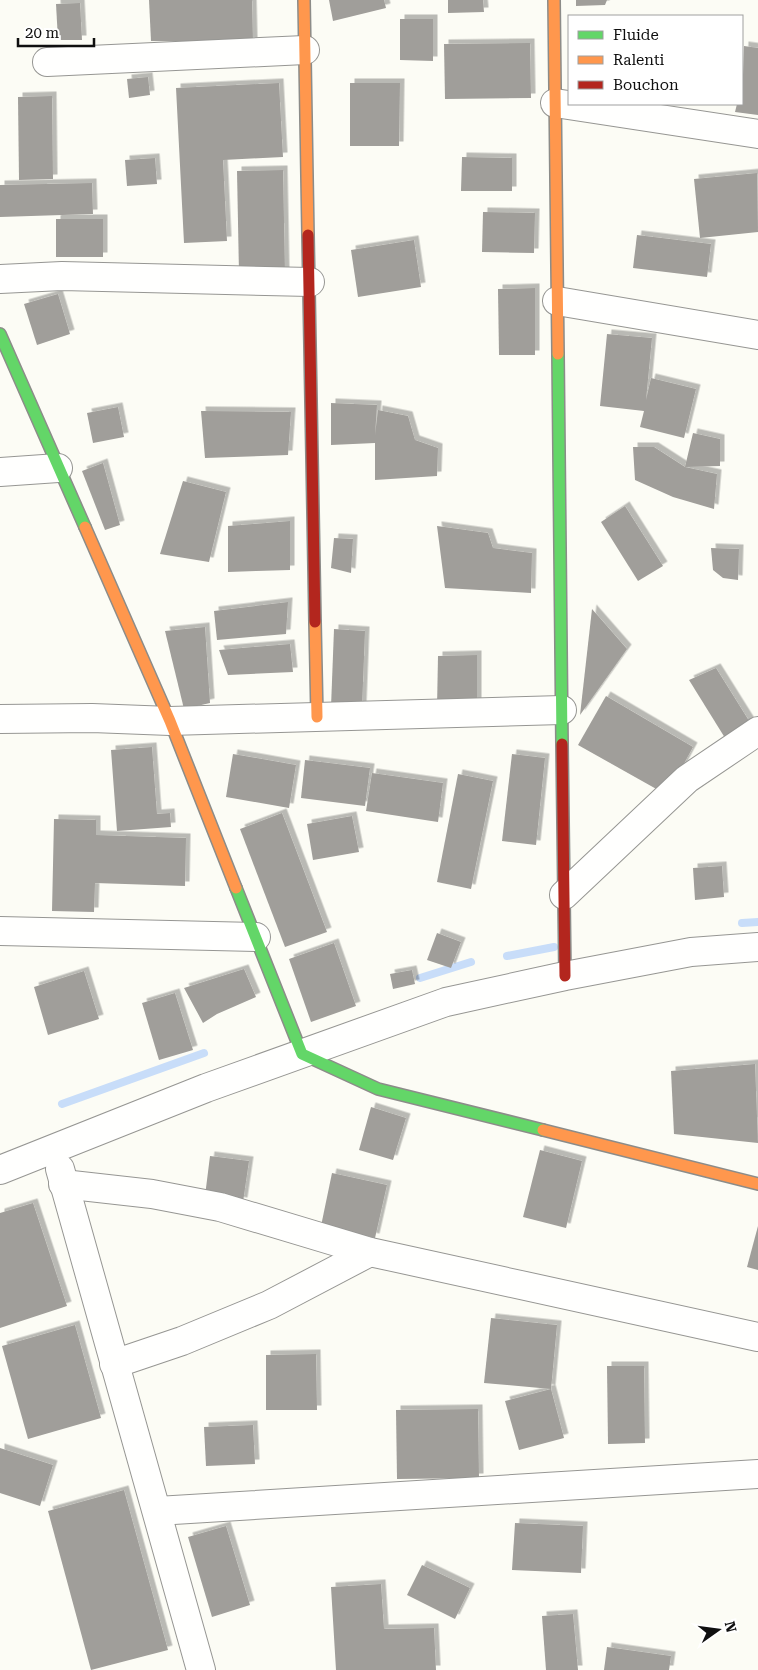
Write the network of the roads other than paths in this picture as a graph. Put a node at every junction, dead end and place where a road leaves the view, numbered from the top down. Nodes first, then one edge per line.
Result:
1 (304, 0) edge
2 (554, 0) edge
3 (305, 50) junction
4 (47, 62) dead end
5 (555, 103) junction
6 (568, 105) edge
7 (568, 105) edge
8 (758, 134) edge
9 (0, 279) edge
10 (310, 282) junction
11 (557, 301) junction
12 (0, 334) edge
13 (758, 335) edge
14 (58, 468) junction
15 (0, 472) edge
16 (562, 710) junction
17 (317, 717) junction
18 (0, 719) edge
19 (170, 721) junction
20 (758, 731) edge
21 (564, 895) junction
22 (0, 931) edge
23 (256, 937) junction
24 (758, 947) edge
25 (565, 976) junction
26 (302, 1054) junction
27 (56, 1148) junction
28 (0, 1170) edge
29 (63, 1184) junction
30 (758, 1184) edge
31 (370, 1252) junction
32 (758, 1338) edge
33 (114, 1364) junction
34 (758, 1474) edge
35 (156, 1511) junction
36 (201, 1670) edge

1 - 3 street
2 - 5 street
3 - 4 street
3 - 10 street
5 - 7 street
5 - 11 street
6 - 8 street
9 - 10 street
10 - 17 street
11 - 13 street
11 - 16 street
12 - 14 street
14 - 15 street
14 - 19 street
16 - 17 street
16 - 21 street
17 - 19 street
18 - 19 street
19 - 23 street
20 - 21 street
21 - 25 street
22 - 23 street
23 - 26 street
24 - 25 street
25 - 26 street
26 - 27 street
26 - 30 street
27 - 28 street
27 - 29 street
29 - 31 street
29 - 33 street
31 - 32 street
31 - 33 street
33 - 35 street
34 - 35 street
35 - 36 street

